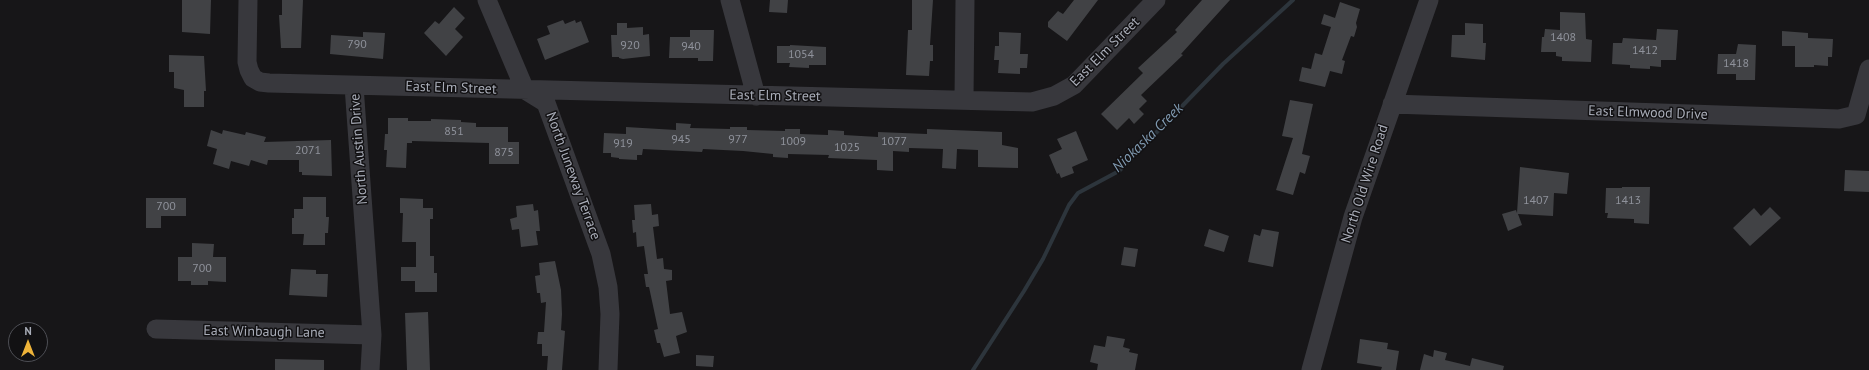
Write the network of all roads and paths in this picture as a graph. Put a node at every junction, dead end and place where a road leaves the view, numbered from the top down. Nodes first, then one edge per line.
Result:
1 (248, 0) edge
2 (487, 0) edge
3 (730, 0) edge
4 (965, 0) edge
5 (1156, 0) edge
6 (1429, 0) edge
7 (1869, 69) edge
8 (354, 86) junction
9 (525, 90) junction
10 (756, 96) junction
11 (964, 99) junction
12 (1392, 104) junction
13 (156, 329) dead end
14 (372, 335) junction
15 (370, 370) edge
16 (608, 370) edge
17 (1311, 370) edge

1 - 8 street, North Austin Drive
2 - 9 street
3 - 10 street
4 - 11 street
5 - 11 street, East Elm Street
6 - 12 street, North Old Wire Road
7 - 12 street, East Elmwood Drive
8 - 9 street, East Elm Street
8 - 14 street, North Austin Drive
9 - 10 street, East Elm Street
9 - 16 street, North Juneway Terrace
10 - 11 street, East Elm Street
12 - 17 street, North Old Wire Road
13 - 14 street, East Winbaugh Lane
14 - 15 street, North Austin Drive

